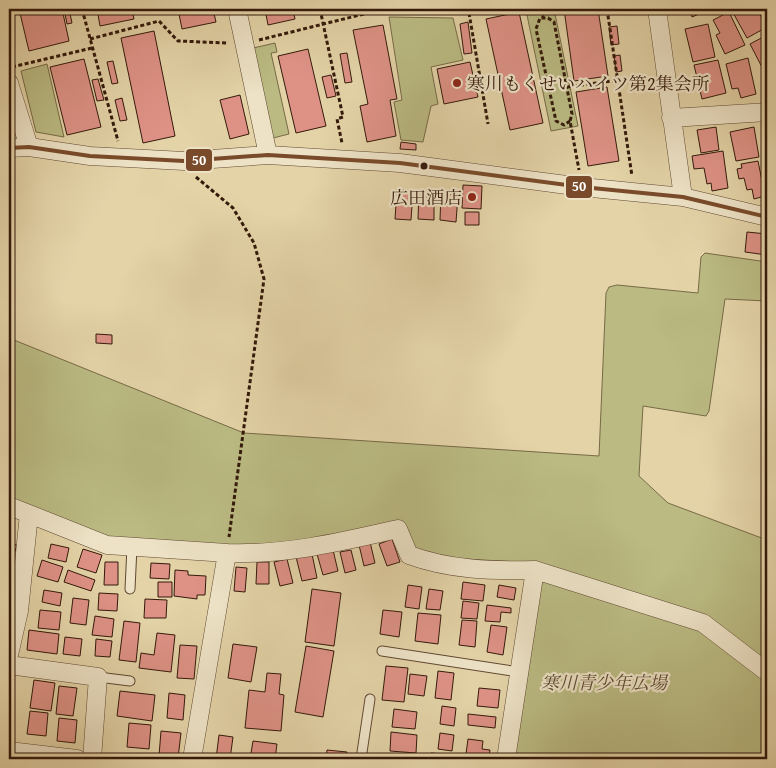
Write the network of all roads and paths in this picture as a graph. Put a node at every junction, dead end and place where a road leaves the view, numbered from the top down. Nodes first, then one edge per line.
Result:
1 (82, 9) edge
2 (237, 9) edge
3 (320, 9) edge
4 (384, 9) edge
5 (492, 9) edge
6 (542, 9) edge
7 (607, 9) edge
8 (657, 9) edge
9 (462, 11) edge
10 (469, 13) junction
11 (543, 18) junction
12 (325, 24) junction
13 (90, 39) junction
14 (244, 43) junction
15 (92, 48) junction
16 (9, 68) edge
17 (618, 80) junction
18 (9, 83) edge
19 (567, 88) junction
20 (767, 112) edge
21 (671, 118) junction
22 (570, 121) junction
23 (488, 124) dead end
24 (29, 147) junction
25 (9, 148) edge
26 (268, 155) junction
27 (122, 158) junction
28 (346, 160) junction
29 (184, 161) junction
30 (582, 187) junction
31 (634, 191) junction
32 (683, 197) junction
33 (767, 217) edge
34 (9, 506) edge
35 (29, 514) junction
36 (132, 547) junction
37 (227, 554) junction
38 (535, 570) junction
39 (130, 588) dead end
40 (382, 651) dead end
41 (9, 655) edge
42 (9, 665) edge
43 (519, 672) junction
44 (767, 672) edge
45 (98, 677) junction
46 (130, 680) dead end
47 (370, 699) dead end
48 (9, 752) edge
49 (76, 759) edge
50 (92, 759) edge
51 (192, 759) edge
52 (362, 759) edge
53 (506, 759) edge

1 - 13 path
2 - 14 street
3 - 12 path
4 - 9 path
4 - 12 path
5 - 10 path
6 - 11 path
7 - 17 path
8 - 21 street
9 - 10 path
10 - 23 path
11 - 19 path
11 - 22 path
12 - 14 path
12 - 28 path
13 - 14 path
13 - 15 path
14 - 26 street
15 - 16 path
15 - 27 path
17 - 19 path
17 - 31 path
18 - 24 street
19 - 22 path
20 - 21 street
21 - 32 street
22 - 30 path
24 - 25 street
24 - 27 street
26 - 28 street
26 - 29 street
27 - 29 street
28 - 30 street
29 - 37 path
30 - 31 street
31 - 32 street
32 - 33 street
34 - 35 street
35 - 36 street
35 - 41 street
36 - 37 street
36 - 39 lane
37 - 38 street
37 - 51 street
38 - 43 street
38 - 44 street
40 - 43 lane
42 - 45 street
43 - 53 street
45 - 46 lane
45 - 50 street
47 - 52 lane
48 - 49 street

